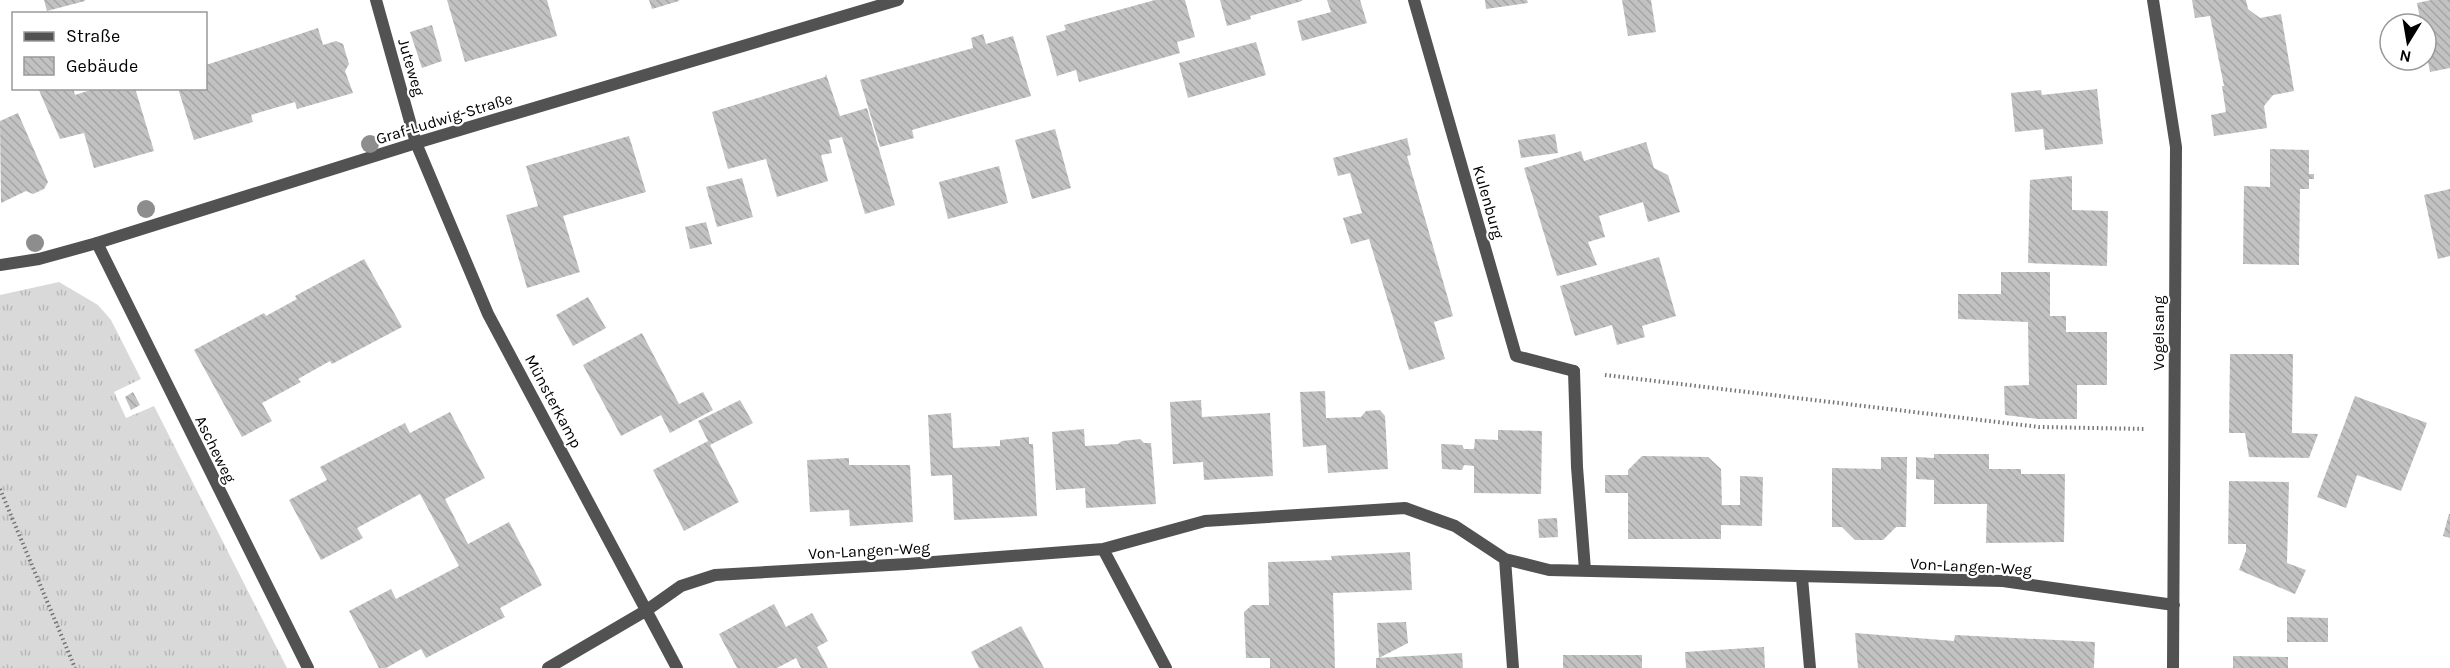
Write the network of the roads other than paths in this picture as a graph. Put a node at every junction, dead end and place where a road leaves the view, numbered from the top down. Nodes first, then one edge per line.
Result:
1 (376, 0) edge
2 (898, 0) edge
3 (1414, 0) edge
4 (2153, 0) edge
5 (417, 143) junction
6 (97, 243) junction
7 (0, 265) edge
8 (1103, 549) junction
9 (1504, 559) junction
10 (1585, 570) junction
11 (1802, 578) junction
12 (2174, 605) junction
13 (646, 610) junction
14 (308, 668) edge
15 (548, 668) edge
16 (677, 668) edge
17 (1166, 668) edge
18 (1513, 668) edge
19 (1810, 668) edge
20 (2173, 668) edge

1 - 5 street, Juteweg
2 - 5 street, Graf-Ludwig-Straße
3 - 10 street, Kulenburg
4 - 12 street, Vogelsang
5 - 6 street, Graf-Ludwig-Straße
5 - 13 street, Münsterkamp
6 - 7 street, Graf-Ludwig-Straße
6 - 14 street, Ascheweg
8 - 9 street, Von-Langen-Weg
8 - 13 street, Von-Langen-Weg
8 - 17 street
9 - 10 street, Von-Langen-Weg
9 - 18 street
10 - 11 street, Von-Langen-Weg
11 - 12 street, Von-Langen-Weg
11 - 19 street
12 - 20 street, Vogelsang
13 - 15 street, Von-Langen-Weg
13 - 16 street, Münsterkamp

